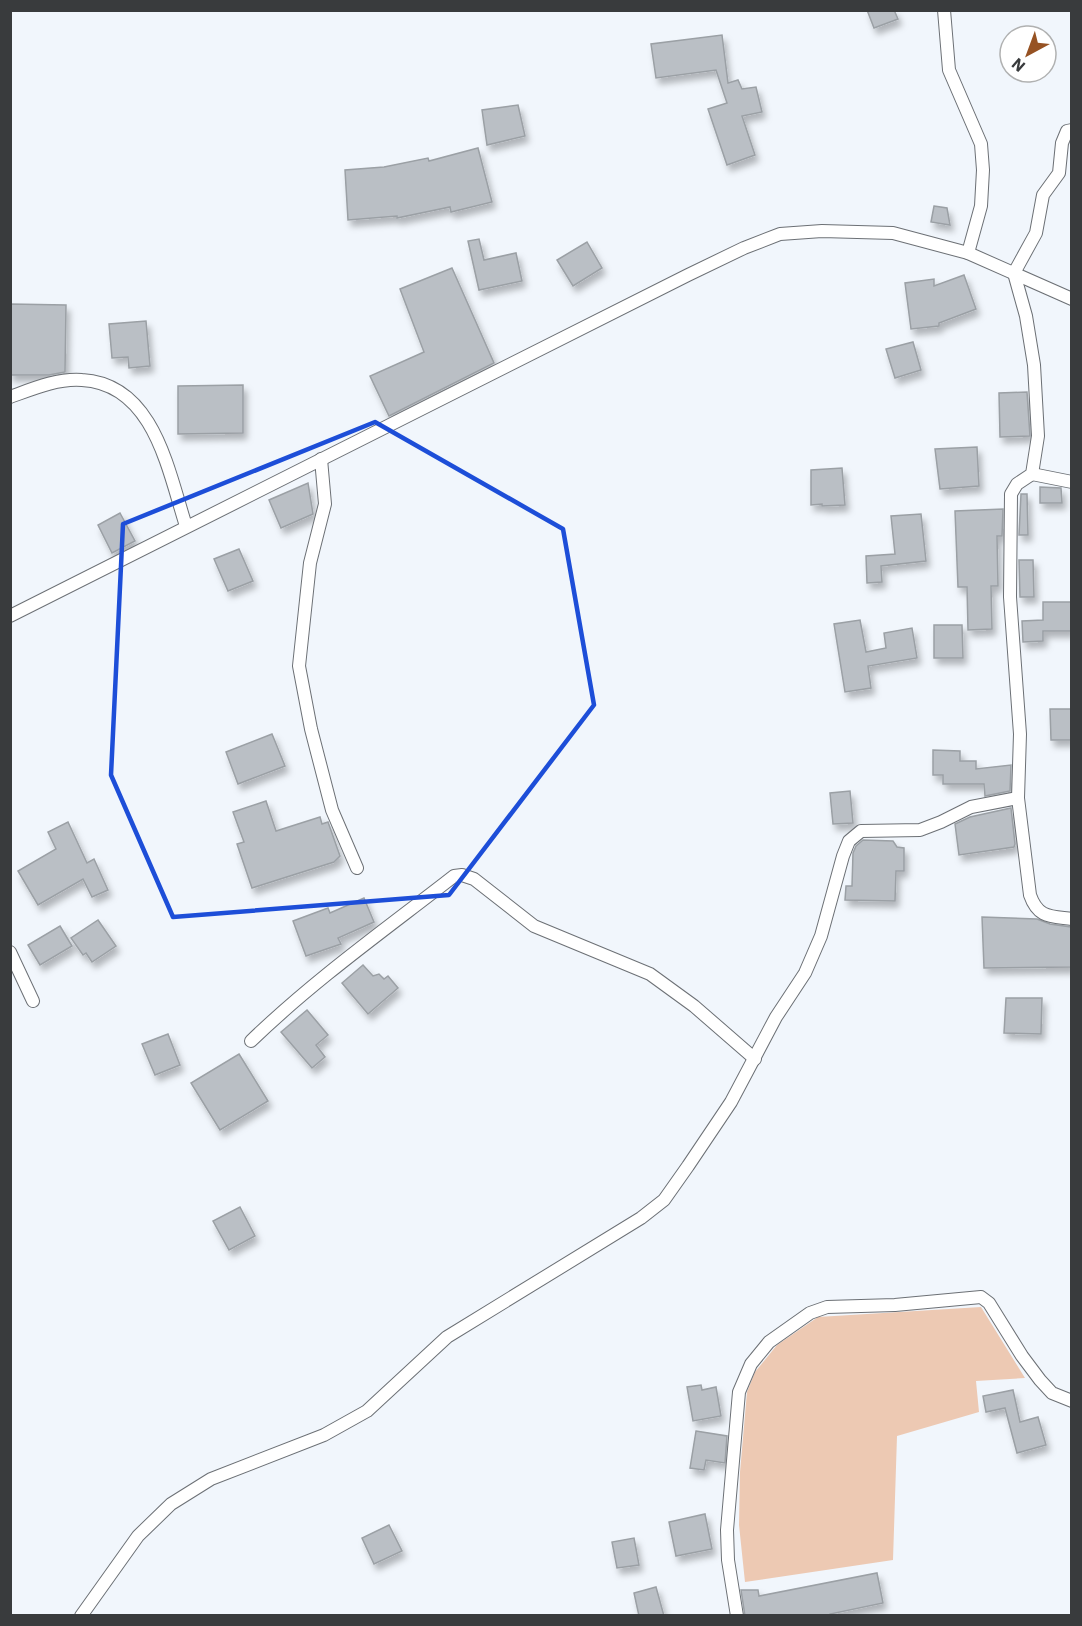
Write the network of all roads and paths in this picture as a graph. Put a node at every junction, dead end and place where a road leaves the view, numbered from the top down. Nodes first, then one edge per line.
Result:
1 (944, 10) edge
2 (1071, 130) edge
3 (968, 253) junction
4 (1014, 273) junction
5 (1071, 299) edge
6 (10, 397) edge
7 (321, 459) junction
8 (1032, 474) junction
9 (1071, 482) edge
10 (186, 526) junction
11 (12, 617) edge
12 (1018, 798) junction
13 (357, 868) dead end
14 (1071, 919) edge
15 (10, 952) edge
16 (33, 1001) dead end
17 (251, 1041) dead end
18 (755, 1059) junction
19 (1071, 1401) edge
20 (81, 1616) edge
21 (737, 1616) edge

1 - 3 street
2 - 4 street
3 - 4 street
3 - 7 street
4 - 5 street
4 - 8 street
6 - 10 street
7 - 10 street
7 - 13 street
8 - 9 street
8 - 12 street
10 - 11 street
12 - 14 street
12 - 18 street
15 - 16 street
17 - 18 street
18 - 20 street
19 - 21 street

